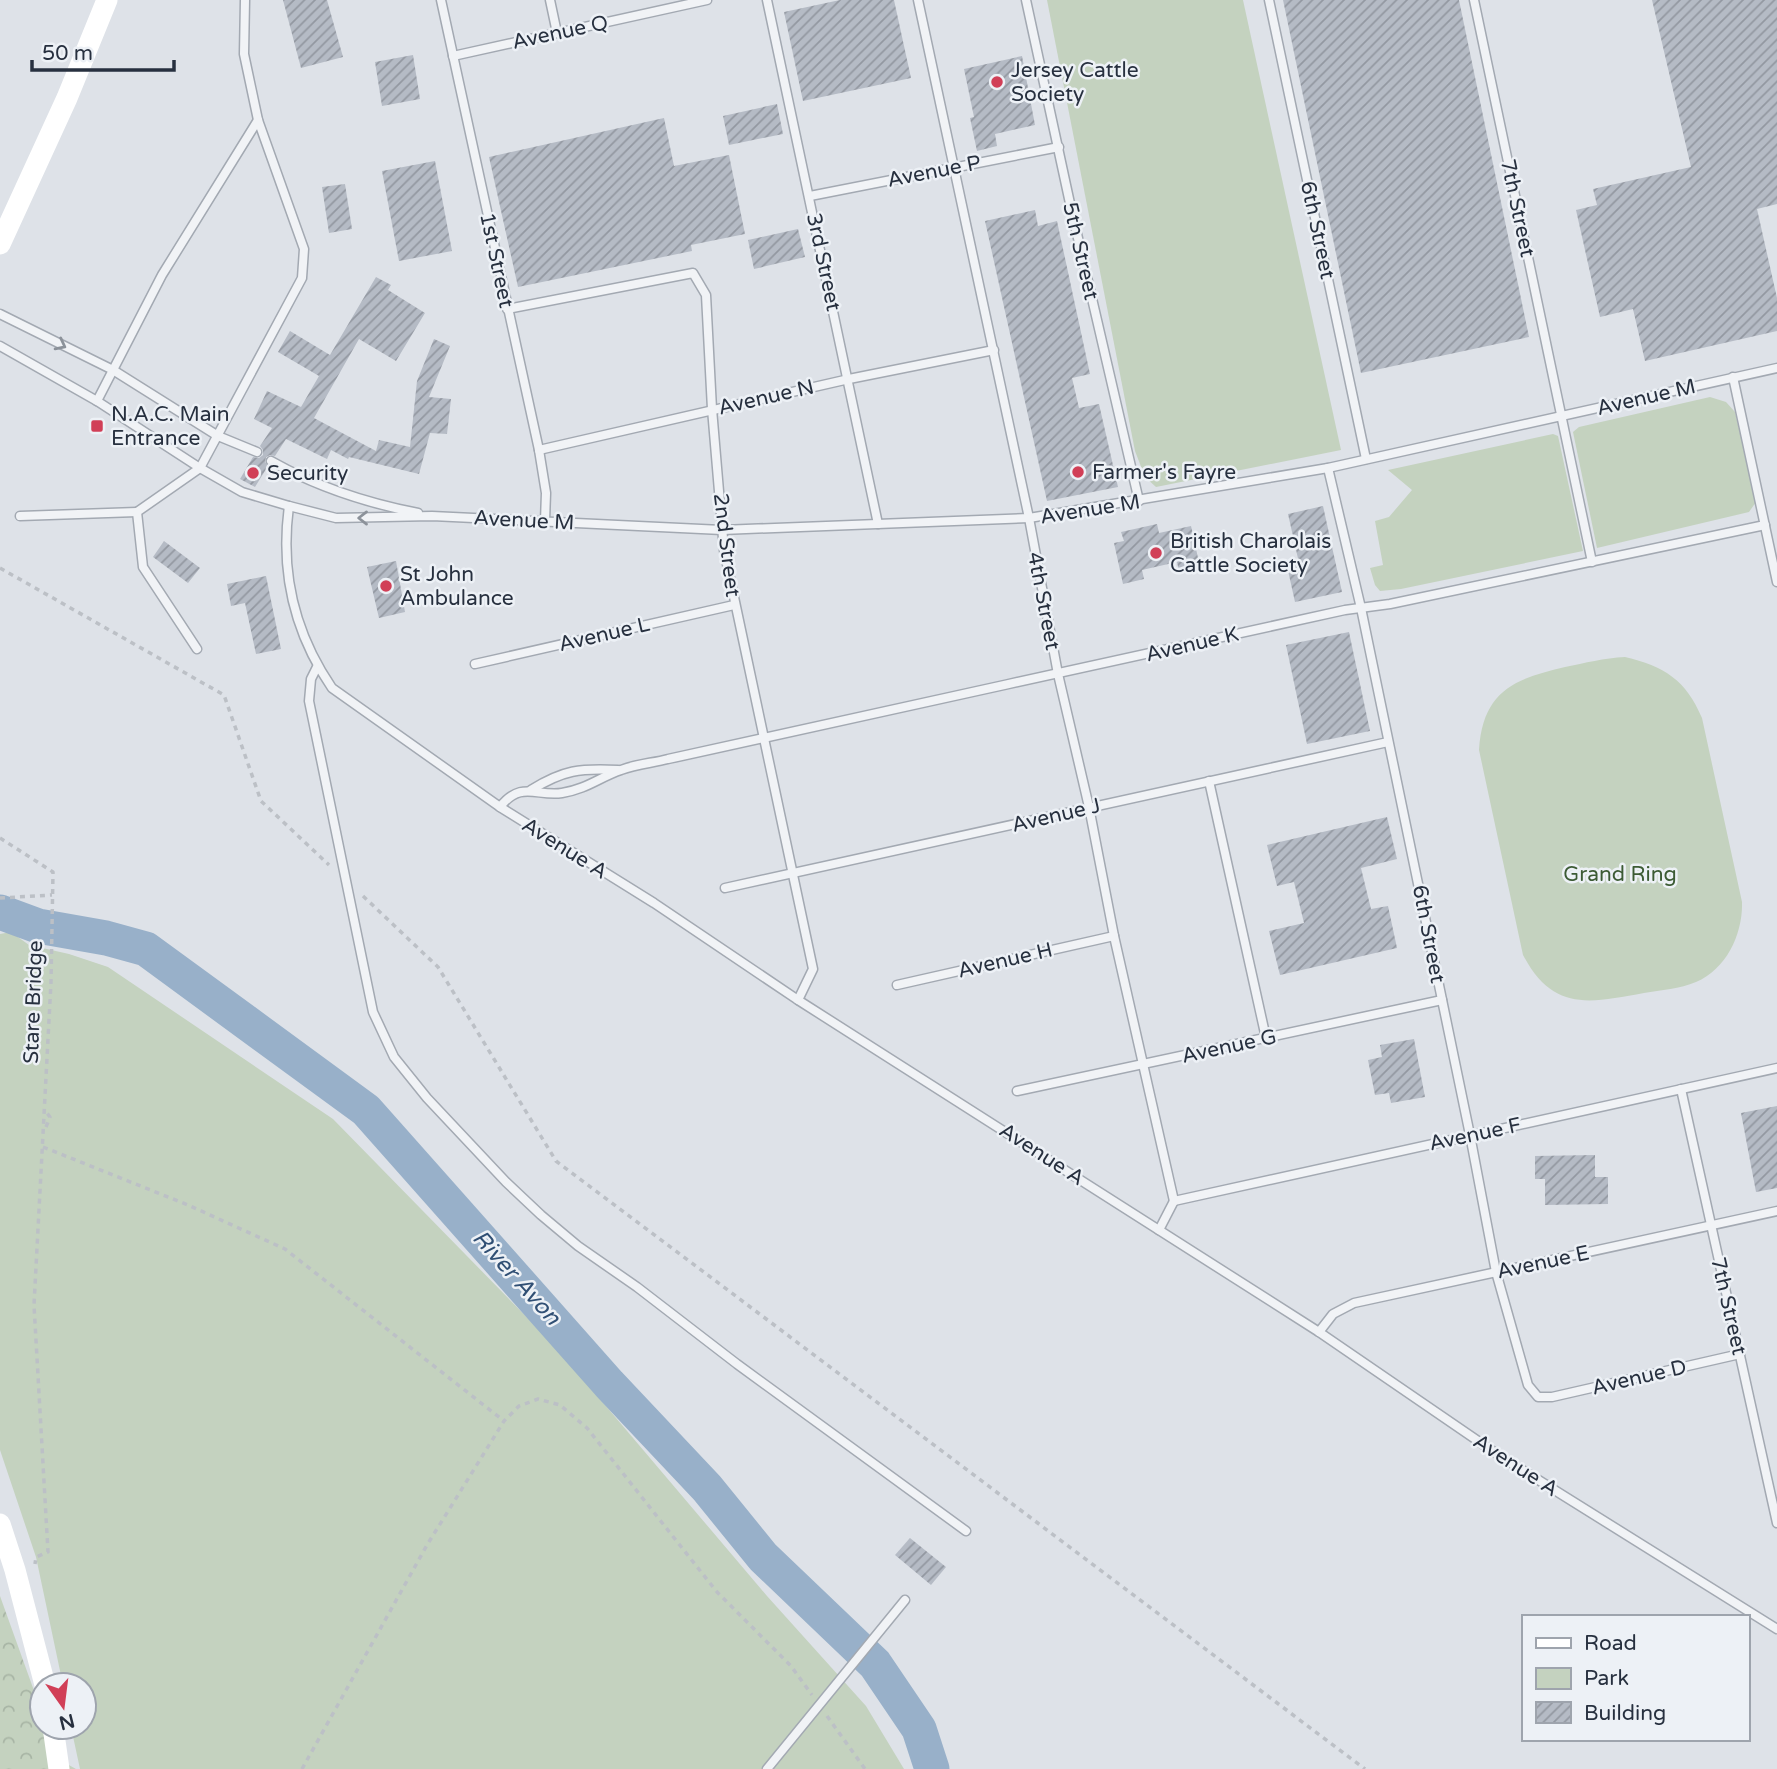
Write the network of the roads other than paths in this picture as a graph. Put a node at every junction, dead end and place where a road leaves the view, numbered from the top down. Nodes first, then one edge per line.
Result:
1 (107, 0) edge
2 (245, 0) edge
3 (441, 0) edge
4 (550, 0) edge
5 (707, 0) edge
6 (767, 0) edge
7 (918, 0) edge
8 (1026, 0) edge
9 (1269, 0) edge
10 (1474, 0) edge
11 (557, 33) junction
12 (453, 56) junction
13 (258, 120) junction
14 (1059, 147) junction
15 (953, 167) junction
16 (810, 196) junction
17 (0, 244) edge
18 (507, 309) junction
19 (0, 314) edge
20 (0, 346) edge
21 (994, 350) junction
22 (1777, 368) edge
23 (113, 370) junction
24 (1733, 377) junction
25 (849, 379) junction
26 (97, 401) junction
27 (712, 409) junction
28 (1561, 415) junction
29 (218, 436) junction
30 (539, 450) junction
31 (257, 452) dead end
32 (1366, 459) junction
33 (271, 461) dead end
34 (200, 468) junction
35 (1328, 468) junction
36 (1139, 501) junction
37 (289, 506) junction
38 (137, 512) junction
39 (20, 516) dead end
40 (432, 516) junction
41 (1029, 518) junction
42 (545, 521) junction
43 (878, 524) junction
44 (1765, 525) junction
45 (722, 530) junction
46 (1775, 558) edge
47 (1592, 562) junction
48 (1777, 582) edge
49 (734, 605) junction
50 (1361, 608) junction
51 (197, 649) dead end
52 (475, 664) dead end
53 (317, 667) junction
54 (1058, 674) junction
55 (762, 738) junction
56 (1388, 742) junction
57 (621, 770) junction
58 (1209, 781) junction
59 (531, 790) junction
60 (500, 807) junction
61 (1089, 807) junction
62 (791, 873) junction
63 (724, 888) dead end
64 (1114, 936) junction
65 (897, 985) dead end
66 (798, 1000) junction
67 (1442, 1000) junction
68 (1266, 1038) junction
69 (1142, 1064) junction
70 (1777, 1068) edge
71 (1681, 1089) junction
72 (1017, 1091) dead end
73 (1470, 1135) junction
74 (1174, 1201) junction
75 (1777, 1210) edge
76 (1710, 1226) junction
77 (1159, 1230) junction
78 (1496, 1272) junction
79 (1320, 1332) junction
80 (1740, 1354) junction
81 (1538, 1397) joint
82 (1777, 1523) edge
83 (0, 1524) edge
84 (966, 1531) dead end
85 (905, 1600) dead end
86 (1777, 1629) edge
87 (41, 1671) edge
88 (54, 1741) edge
89 (59, 1769) edge
90 (767, 1769) edge

1 - 17 main road
2 - 13 lane
3 - 12 lane, 1st Street
4 - 11 lane
5 - 11 lane, Avenue Q
6 - 16 lane, 3rd Street
7 - 15 lane, 4th Street
8 - 14 lane, 5th Street
9 - 32 lane, 6th Street
10 - 28 lane, 7th Street
11 - 12 lane, Avenue Q
12 - 18 lane, 1st Street
13 - 23 lane
13 - 29 lane
14 - 15 lane, Avenue P
14 - 36 lane, 5th Street
15 - 16 lane, Avenue P
15 - 21 lane, 4th Street
16 - 25 lane, 3rd Street
18 - 27 lane, 2nd Street
18 - 30 lane, 1st Street
19 -> 23 lane
20 - 26 lane
21 - 25 lane, Avenue N
21 - 41 lane, 4th Street
22 - 24 lane, Avenue M
23 - 26 lane
23 - 29 lane
24 - 28 lane, Avenue M
24 - 44 lane
25 - 27 lane, Avenue N
25 - 43 lane, 3rd Street
26 - 34 lane
27 - 30 lane, Avenue N
27 - 45 lane, 2nd Street
28 - 32 lane, Avenue M
28 - 47 lane, 7th Street
29 - 31 lane
29 - 34 lane
30 - 42 lane, 1st Street
32 - 35 lane, Avenue M
33 - 40 lane
34 - 37 lane
34 - 38 lane
35 - 36 lane, Avenue M
35 - 50 lane, 6th Street
36 - 41 lane, Avenue M
40 -> 37 lane
37 - 53 lane, Avenue A
38 - 39 lane
38 - 51 lane
40 - 42 lane, Avenue M
41 - 43 lane, Avenue M
41 - 54 lane, 4th Street
42 - 45 lane, Avenue M
43 - 45 lane, Avenue M
44 - 46 lane
44 - 47 lane, Avenue K
45 - 49 lane, 2nd Street
46 - 48 lane
47 - 50 lane, Avenue K
49 - 52 lane, Avenue L
49 - 55 lane, 2nd Street
50 - 54 lane, Avenue K
50 - 56 lane, 6th Street
53 - 60 lane, Avenue A
53 - 84 lane
54 - 55 lane, Avenue K
54 - 61 lane, 4th Street
55 - 57 lane, Avenue K
55 - 62 lane, 2nd Street
56 - 58 lane, Avenue J
56 - 67 lane, 6th Street
57 - 59 lane, Avenue K
57 - 59 lane, Avenue K
58 - 61 lane, Avenue J
58 - 68 lane
59 - 60 lane, Avenue K
60 - 66 lane, Avenue A
61 - 62 lane, Avenue J
61 - 64 lane, 4th Street
62 - 63 lane, Avenue J
62 - 66 lane, 2nd Street
64 - 65 lane, Avenue H
64 - 69 lane, 4th Street
66 - 77 lane, Avenue A
67 - 68 lane, Avenue G
67 - 73 lane, 6th Street
68 - 69 lane, Avenue G
69 - 72 lane, Avenue G
69 - 74 lane, 4th Street
70 - 71 lane, Avenue F
71 - 73 lane, Avenue F
71 - 76 lane, 7th Street
73 - 74 lane, Avenue F
73 - 78 lane, 6th Street
74 - 77 lane
75 - 76 lane, Avenue E
76 - 78 lane, Avenue E
76 - 80 lane, 7th Street
77 - 79 lane, Avenue A
78 - 79 lane, Avenue E
78 - 81 lane, 6th Street
79 - 86 lane, Avenue A
80 - 81 lane, Avenue D
80 - 82 lane, 7th Street
83 - 87 main road
85 - 90 lane
88 - 89 main road

